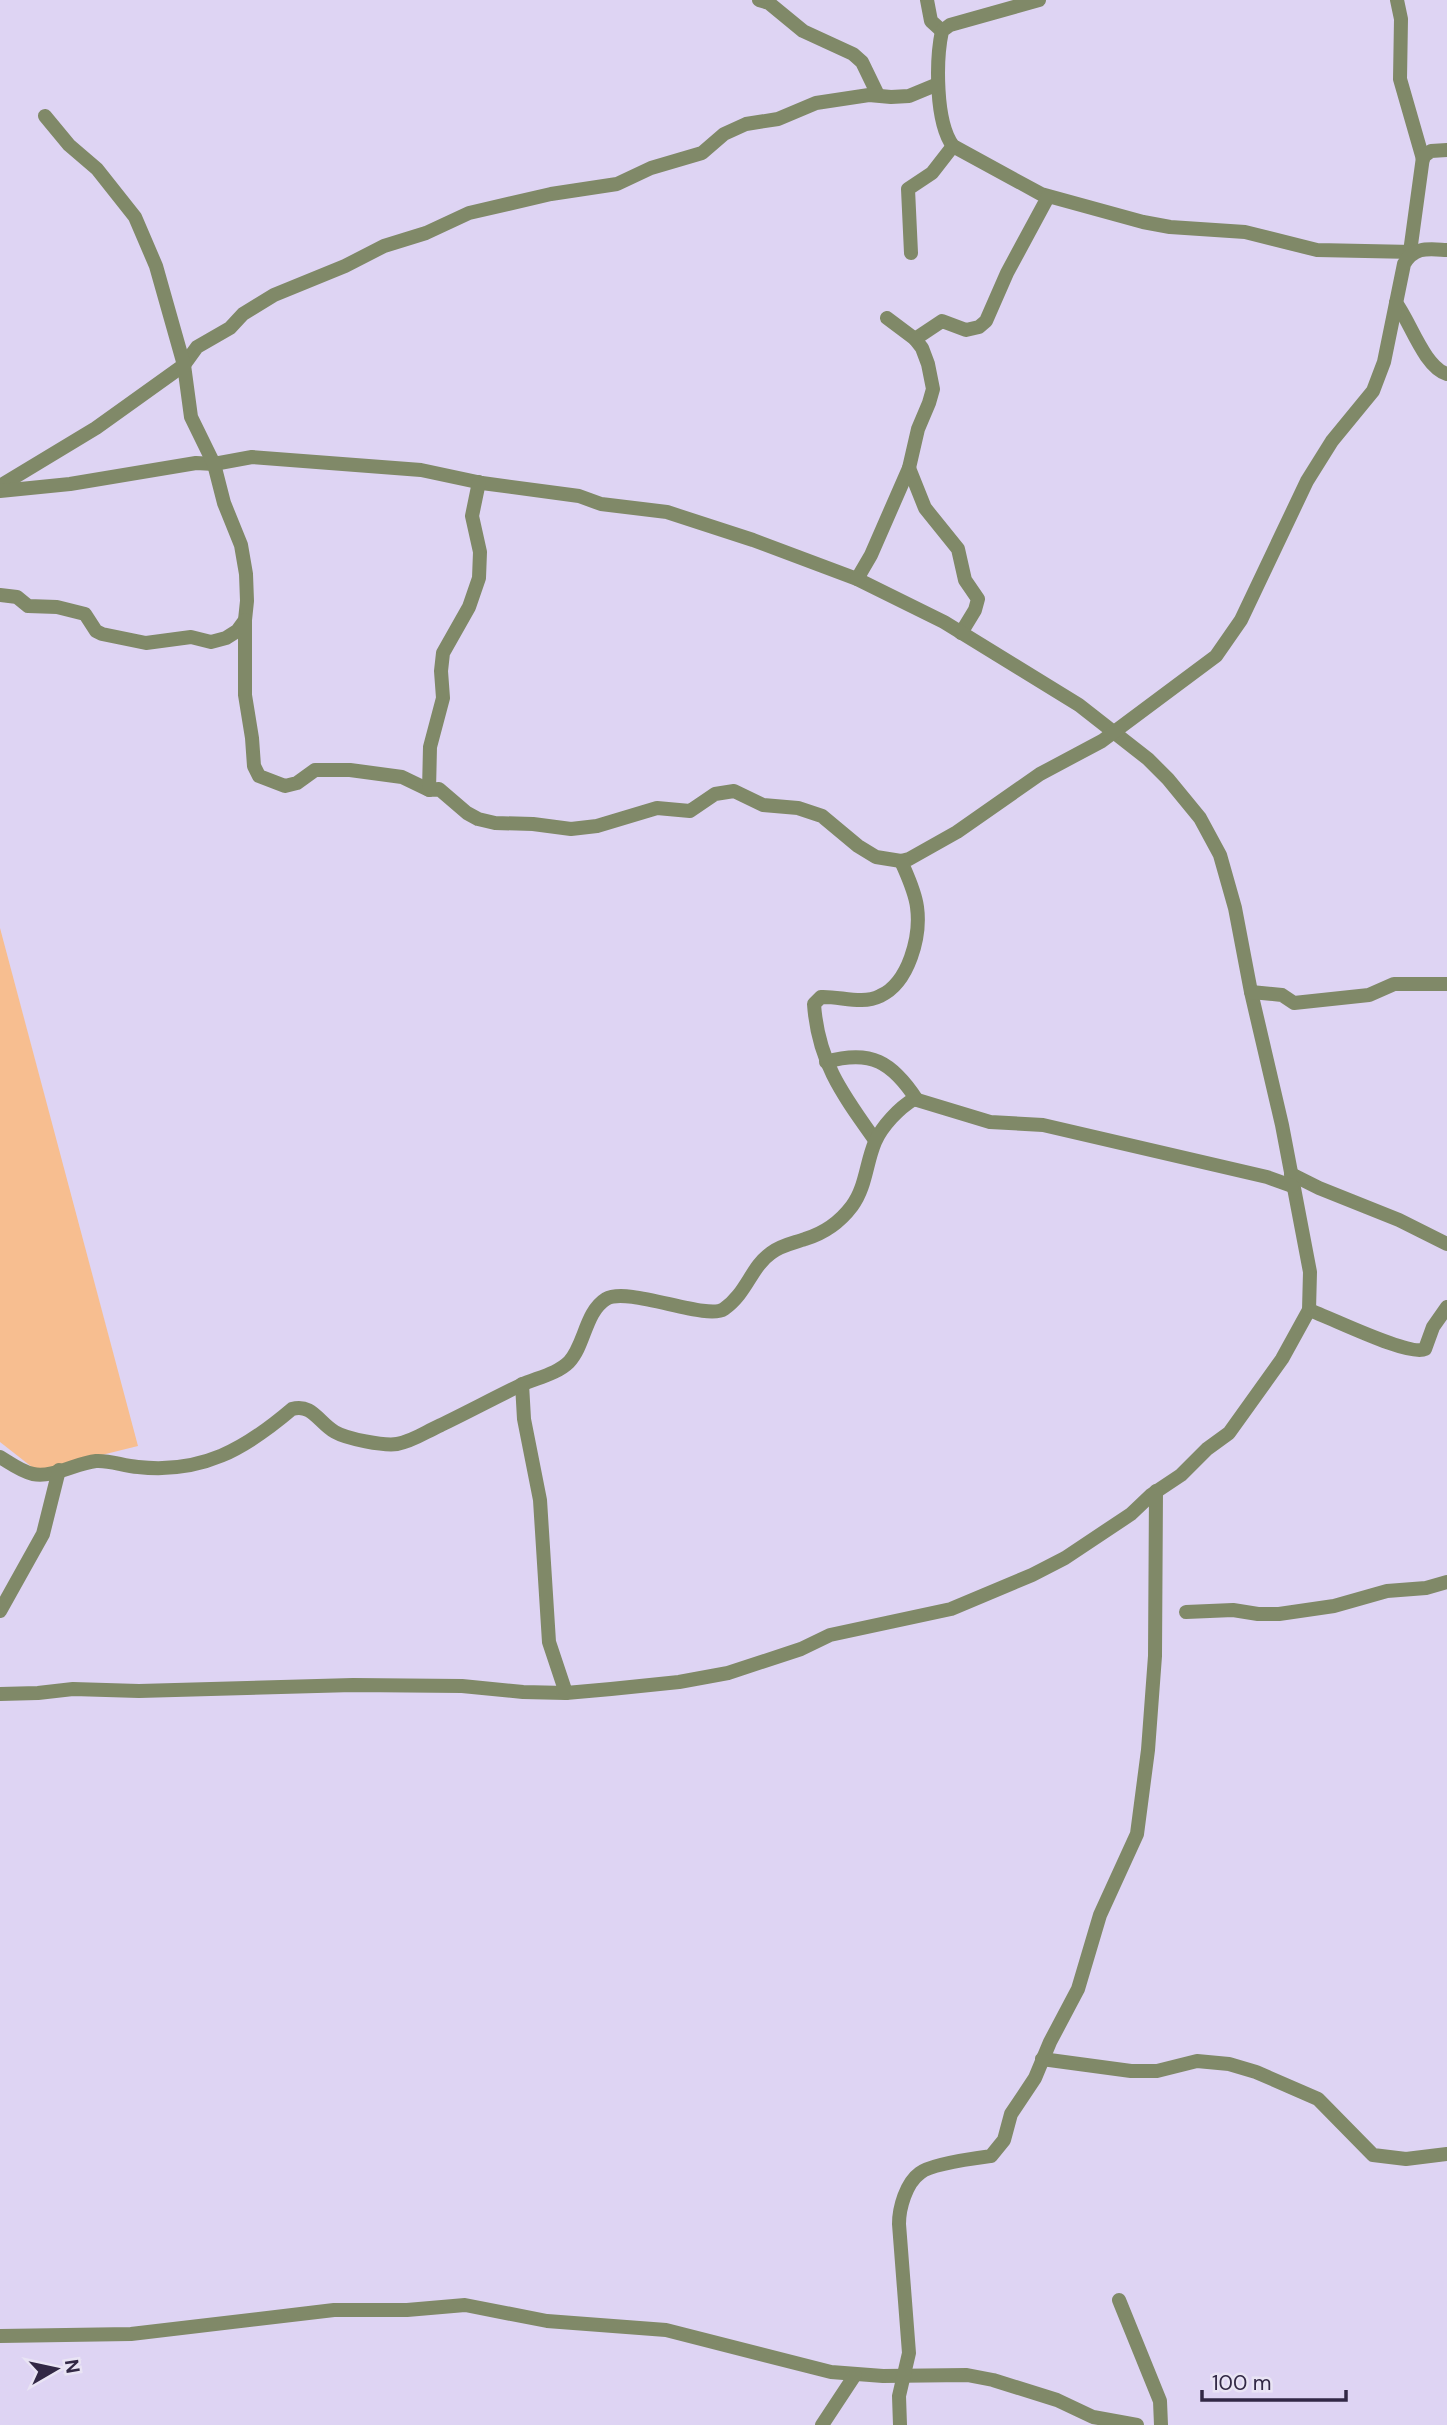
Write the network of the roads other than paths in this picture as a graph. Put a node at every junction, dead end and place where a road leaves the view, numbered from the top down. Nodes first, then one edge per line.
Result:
1 (760, 0) edge
2 (927, 0) edge
3 (1039, 0) edge
4 (1398, 0) edge
5 (942, 31) junction
6 (938, 84) junction
7 (878, 95) junction
8 (45, 116) dead end
9 (953, 146) junction
10 (1447, 150) edge
11 (1423, 159) junction
12 (1048, 197) junction
13 (1447, 250) edge
14 (1412, 252) junction
15 (911, 253) dead end
16 (1396, 303) junction
17 (887, 318) dead end
18 (915, 339) junction
19 (184, 365) junction
20 (1447, 374) edge
21 (214, 464) junction
22 (909, 468) junction
23 (480, 482) junction
24 (0, 488) edge
25 (857, 579) junction
26 (0, 595) edge
27 (245, 620) junction
28 (961, 633) junction
29 (1114, 732) junction
30 (429, 789) junction
31 (901, 861) junction
32 (1447, 984) edge
33 (1251, 992) junction
34 (826, 1062) junction
35 (918, 1100) junction
36 (875, 1140) junction
37 (1292, 1180) junction
38 (1447, 1244) edge
39 (1447, 1307) edge
40 (1309, 1310) junction
41 (522, 1384) junction
42 (0, 1457) edge
43 (58, 1470) junction
44 (1156, 1491) junction
45 (1447, 1582) edge
46 (0, 1611) edge
47 (1186, 1612) dead end
48 (566, 1693) junction
49 (0, 1694) edge
50 (1042, 2059) junction
51 (1447, 2154) edge
52 (1119, 2300) dead end
53 (0, 2336) edge
54 (855, 2375) junction
55 (883, 2376) junction
56 (902, 2376) junction
57 (899, 2396) junction
58 (1093, 2417) junction
59 (822, 2425) edge
60 (900, 2425) edge
61 (1080, 2425) edge
62 (1137, 2425) edge
63 (1161, 2425) edge

1 - 7 street
2 - 5 street
3 - 5 street
4 - 11 street
5 - 6 street
6 - 7 street
6 - 9 street
7 - 19 street
8 - 19 street
9 - 12 street
9 - 15 street
10 - 11 street
11 - 14 street
12 - 14 street
12 - 18 street
13 - 14 street
14 - 16 street
16 - 20 street
16 - 29 street
17 - 18 street
18 - 22 street
19 - 21 street
19 - 24 street
21 - 23 street
21 - 24 street
21 - 27 street
22 - 25 street
22 - 28 street
23 - 25 street
23 - 30 street
25 - 28 street
26 - 27 street
27 - 30 street
28 - 29 street
29 - 31 street
29 - 33 street
30 - 31 street
31 - 34 street
32 - 33 street
33 - 37 street
34 - 35 street
34 - 36 street
35 - 36 street
35 - 37 street
36 - 41 street
37 - 38 street
37 - 40 street
39 - 40 street
40 - 44 street
41 - 43 street
41 - 48 street
42 - 43 street
43 - 46 street
44 - 48 street
44 - 50 street
45 - 47 street
48 - 49 street
50 - 51 street
50 - 56 street
52 - 63 street
53 - 54 street
54 - 55 street
54 - 59 street
55 - 56 street
55 - 57 street
56 - 57 street
56 - 58 street
57 - 60 street
58 - 61 street
58 - 62 street

